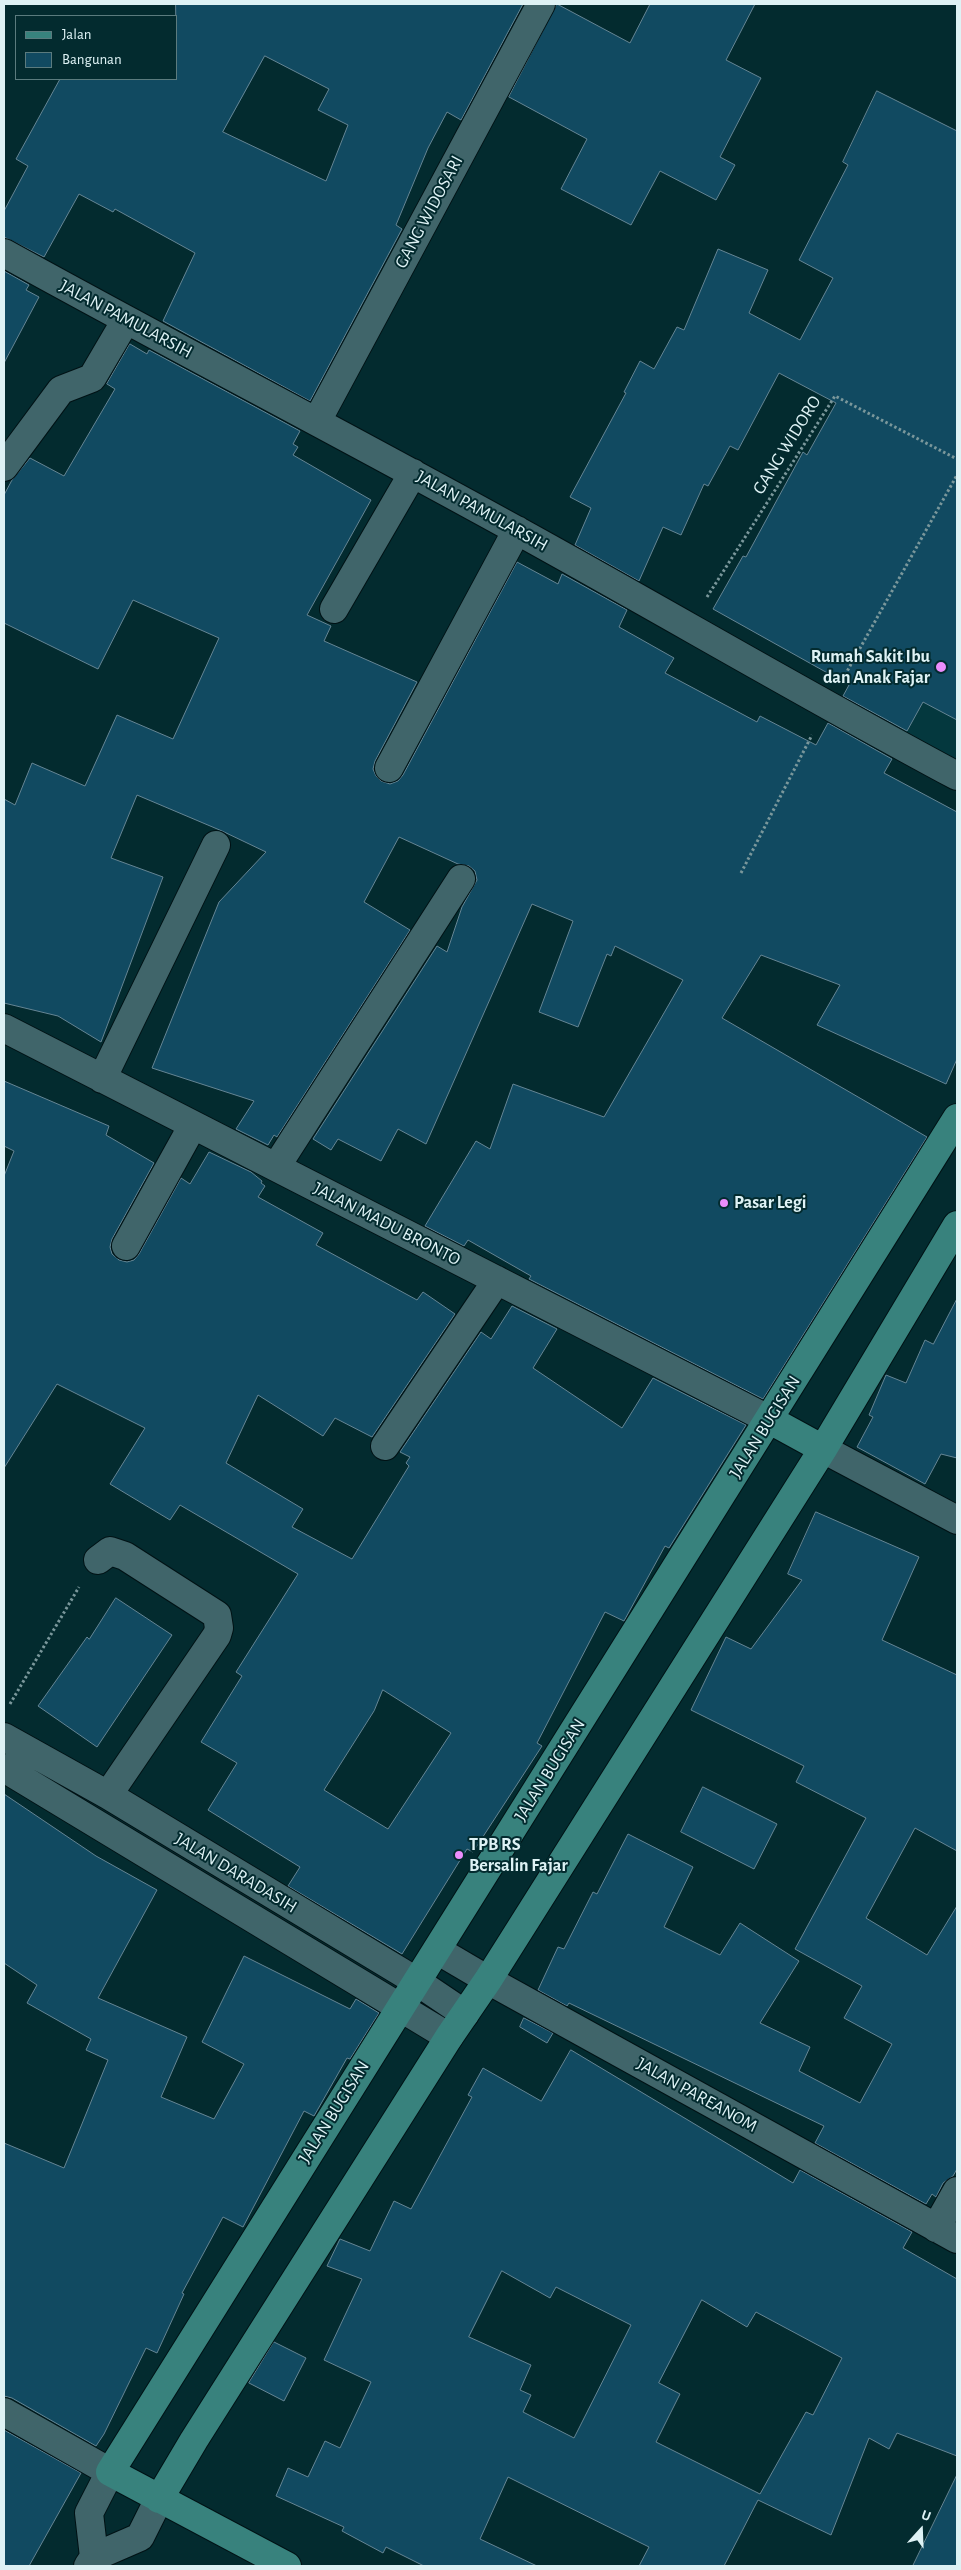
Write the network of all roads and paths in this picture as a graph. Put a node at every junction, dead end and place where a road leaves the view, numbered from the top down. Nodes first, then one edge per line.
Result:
1 (541, 4) edge
2 (4, 253) edge
3 (126, 320) junction
4 (316, 421) junction
5 (957, 459) edge
6 (4, 467) edge
7 (413, 473) junction
8 (957, 475) edge
9 (517, 530) junction
10 (334, 609) dead end
11 (689, 625) junction
12 (827, 707) junction
13 (389, 768) dead end
14 (957, 776) edge
15 (216, 845) dead end
16 (741, 873) dead end
17 (461, 879) dead end
18 (4, 1028) edge
19 (102, 1079) junction
20 (957, 1118) edge
21 (193, 1125) junction
22 (276, 1167) junction
23 (957, 1225) edge
24 (126, 1246) dead end
25 (497, 1280) junction
26 (770, 1420) junction
27 (385, 1446) dead end
28 (822, 1449) junction
29 (957, 1520) edge
30 (98, 1560) joint
31 (9, 1707) dead end
32 (4, 1737) edge
33 (4, 1768) edge
34 (108, 1795) junction
35 (437, 1950) junction
36 (488, 1980) junction
37 (416, 1981) junction
38 (400, 2006) junction
39 (465, 2014) junction
40 (449, 2037) junction
41 (957, 2191) edge
42 (947, 2233) edge
43 (4, 2412) edge
44 (110, 2472) junction
45 (159, 2499) junction
46 (91, 2561) edge
47 (287, 2566) edge

1 - 4 street, GANG WIDOSARI
2 - 3 street, JALAN PAMULARSIH
3 - 4 street, JALAN PAMULARSIH
3 - 6 street
4 - 7 street, JALAN PAMULARSIH
5 - 11 path, GANG WIDORO
7 - 9 street, JALAN PAMULARSIH
7 - 10 street
8 - 12 path
9 - 11 street, JALAN PAMULARSIH
9 - 13 street
11 - 12 street, JALAN PAMULARSIH
12 - 14 street, JALAN PAMULARSIH
12 - 16 path
15 - 19 street
17 - 22 street
18 - 19 street, JALAN MADU BRONTO
19 - 21 street, JALAN MADU BRONTO
20 - 26 main road, JALAN BUGISAN
21 - 22 street, JALAN MADU BRONTO
21 - 24 street
22 - 25 street, JALAN MADU BRONTO
23 - 28 main road
25 - 26 street, JALAN MADU BRONTO
25 - 27 street
26 - 28 main road
26 - 35 main road, JALAN BUGISAN
28 - 29 street
28 - 36 main road
30 - 31 path
30 - 34 street
32 - 34 street, JALAN DARADASIH
33 - 38 street, JALAN DARADASIH
34 - 37 street, JALAN DARADASIH
35 - 36 street, JALAN PAREANOM
35 - 37 main road, JALAN BUGISAN
36 - 39 main road
36 - 42 street, JALAN PAREANOM
37 - 38 main road, JALAN BUGISAN
37 - 39 street, JALAN DARADASIH
38 - 40 street, JALAN DARADASIH
38 - 44 main road, JALAN BUGISAN
39 - 40 main road
40 - 45 main road
41 - 42 street
43 - 44 street
44 - 45 main road
44 - 46 street
45 - 46 street
45 - 47 main road

